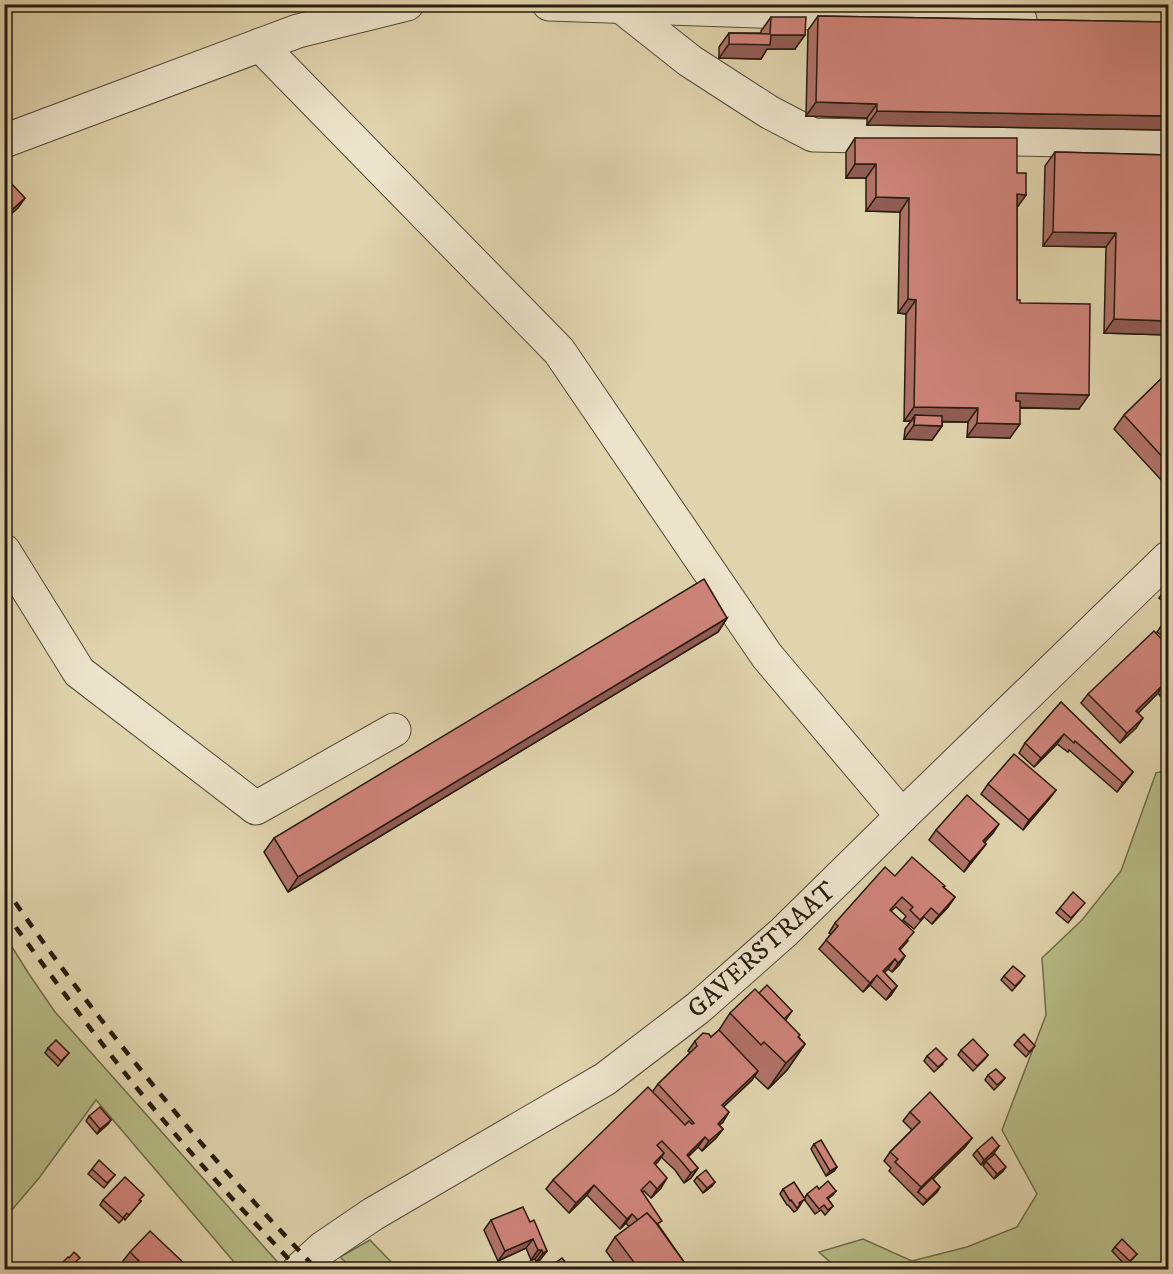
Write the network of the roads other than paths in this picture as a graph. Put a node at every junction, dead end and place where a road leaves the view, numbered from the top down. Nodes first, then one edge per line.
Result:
1 (407, 4) edge
2 (549, 4) edge
3 (620, 6) edge
4 (852, 10) edge
5 (1051, 21) edge
6 (260, 45) junction
7 (4, 141) edge
8 (1168, 142) edge
9 (4, 551) edge
10 (1168, 558) edge
11 (394, 730) dead end
12 (902, 816) junction
13 (300, 1269) edge

1 - 6 street
2 - 3 street
3 - 4 street
3 - 8 street
4 - 5 street
6 - 7 street
6 - 12 street
9 - 11 street
10 - 12 street, GAVERSTRAAT
12 - 13 street, GAVERSTRAAT

